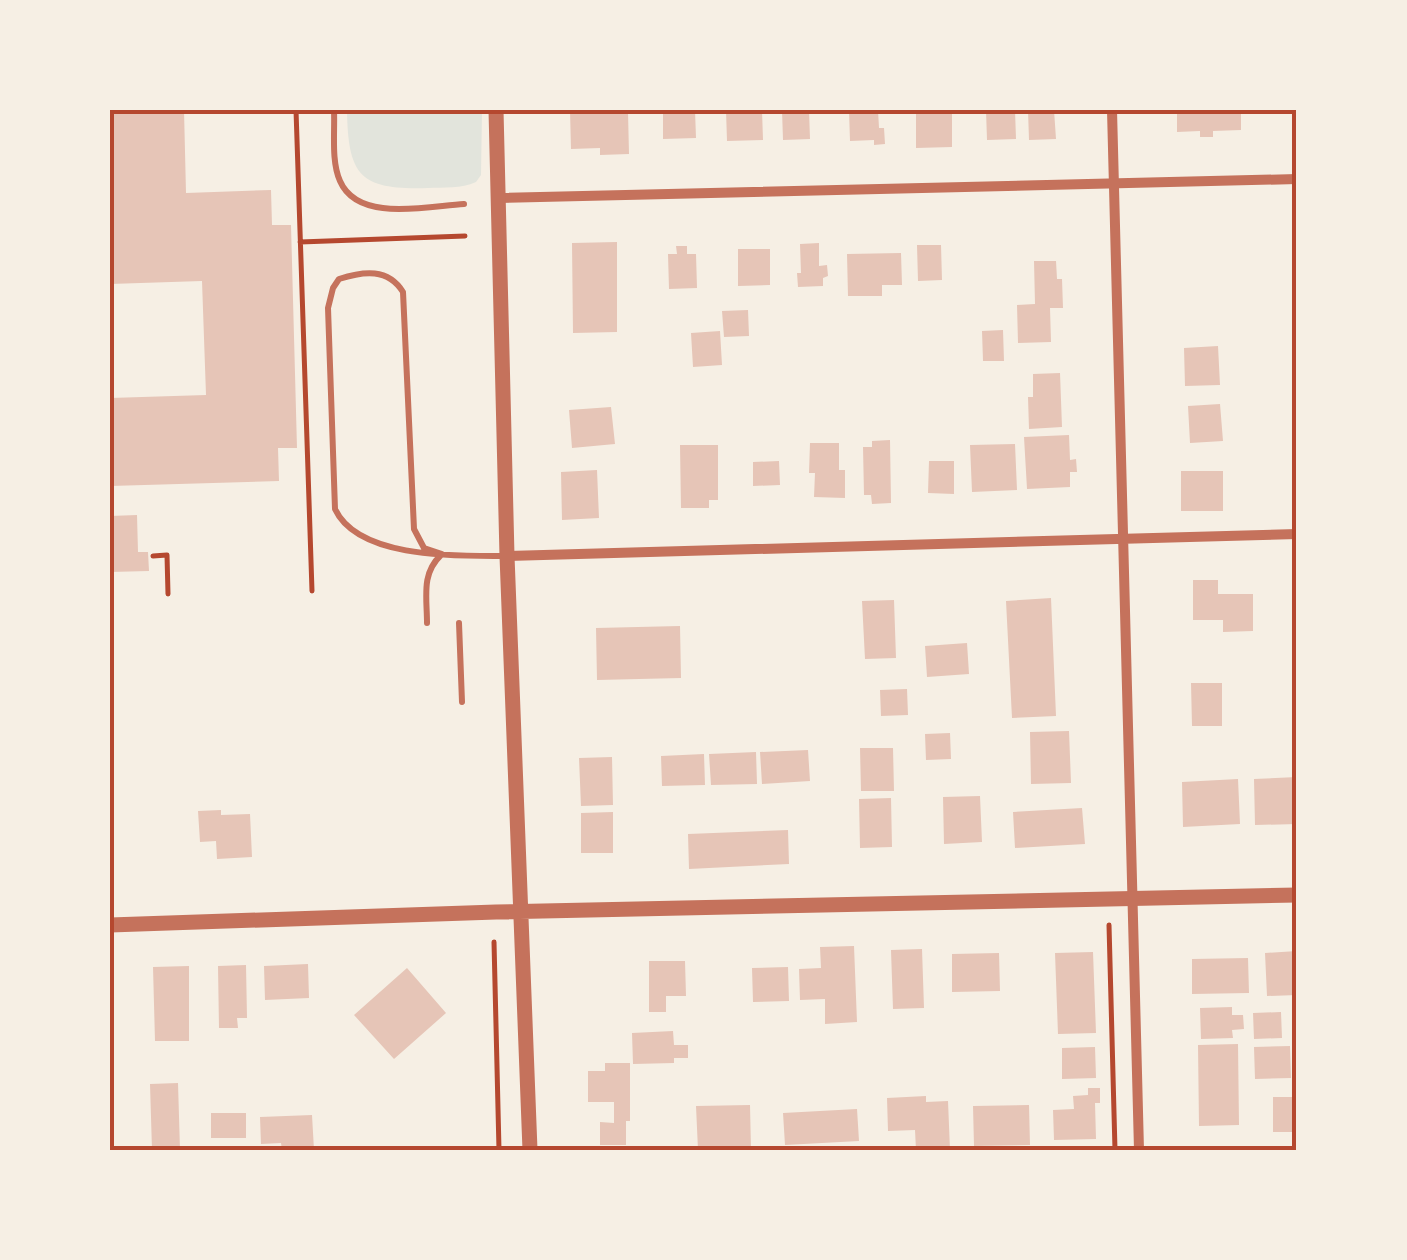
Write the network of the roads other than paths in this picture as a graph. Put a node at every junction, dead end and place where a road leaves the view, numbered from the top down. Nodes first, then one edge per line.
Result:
1 (334, 110) edge
2 (496, 110) edge
3 (1112, 110) edge
4 (1297, 179) edge
5 (1114, 184) junction
6 (499, 198) junction
7 (464, 204) dead end
8 (1297, 534) edge
9 (1123, 537) junction
10 (442, 554) junction
11 (508, 556) junction
12 (428, 623) dead end
13 (459, 623) dead end
14 (462, 702) dead end
15 (1297, 895) edge
16 (1133, 899) junction
17 (521, 912) junction
18 (110, 925) edge
19 (530, 1150) edge
20 (1139, 1150) edge

1 - 7 lane
2 - 6 street
3 - 5 street
4 - 5 street
5 - 6 street
5 - 9 street
6 - 11 street
8 - 9 street
9 - 11 street
9 - 16 street
10 - 10 lane
10 - 11 lane
10 - 12 lane
11 - 17 street
13 - 14 lane
15 - 16 street
16 - 17 street
16 - 20 street
17 - 18 street
17 - 19 street

